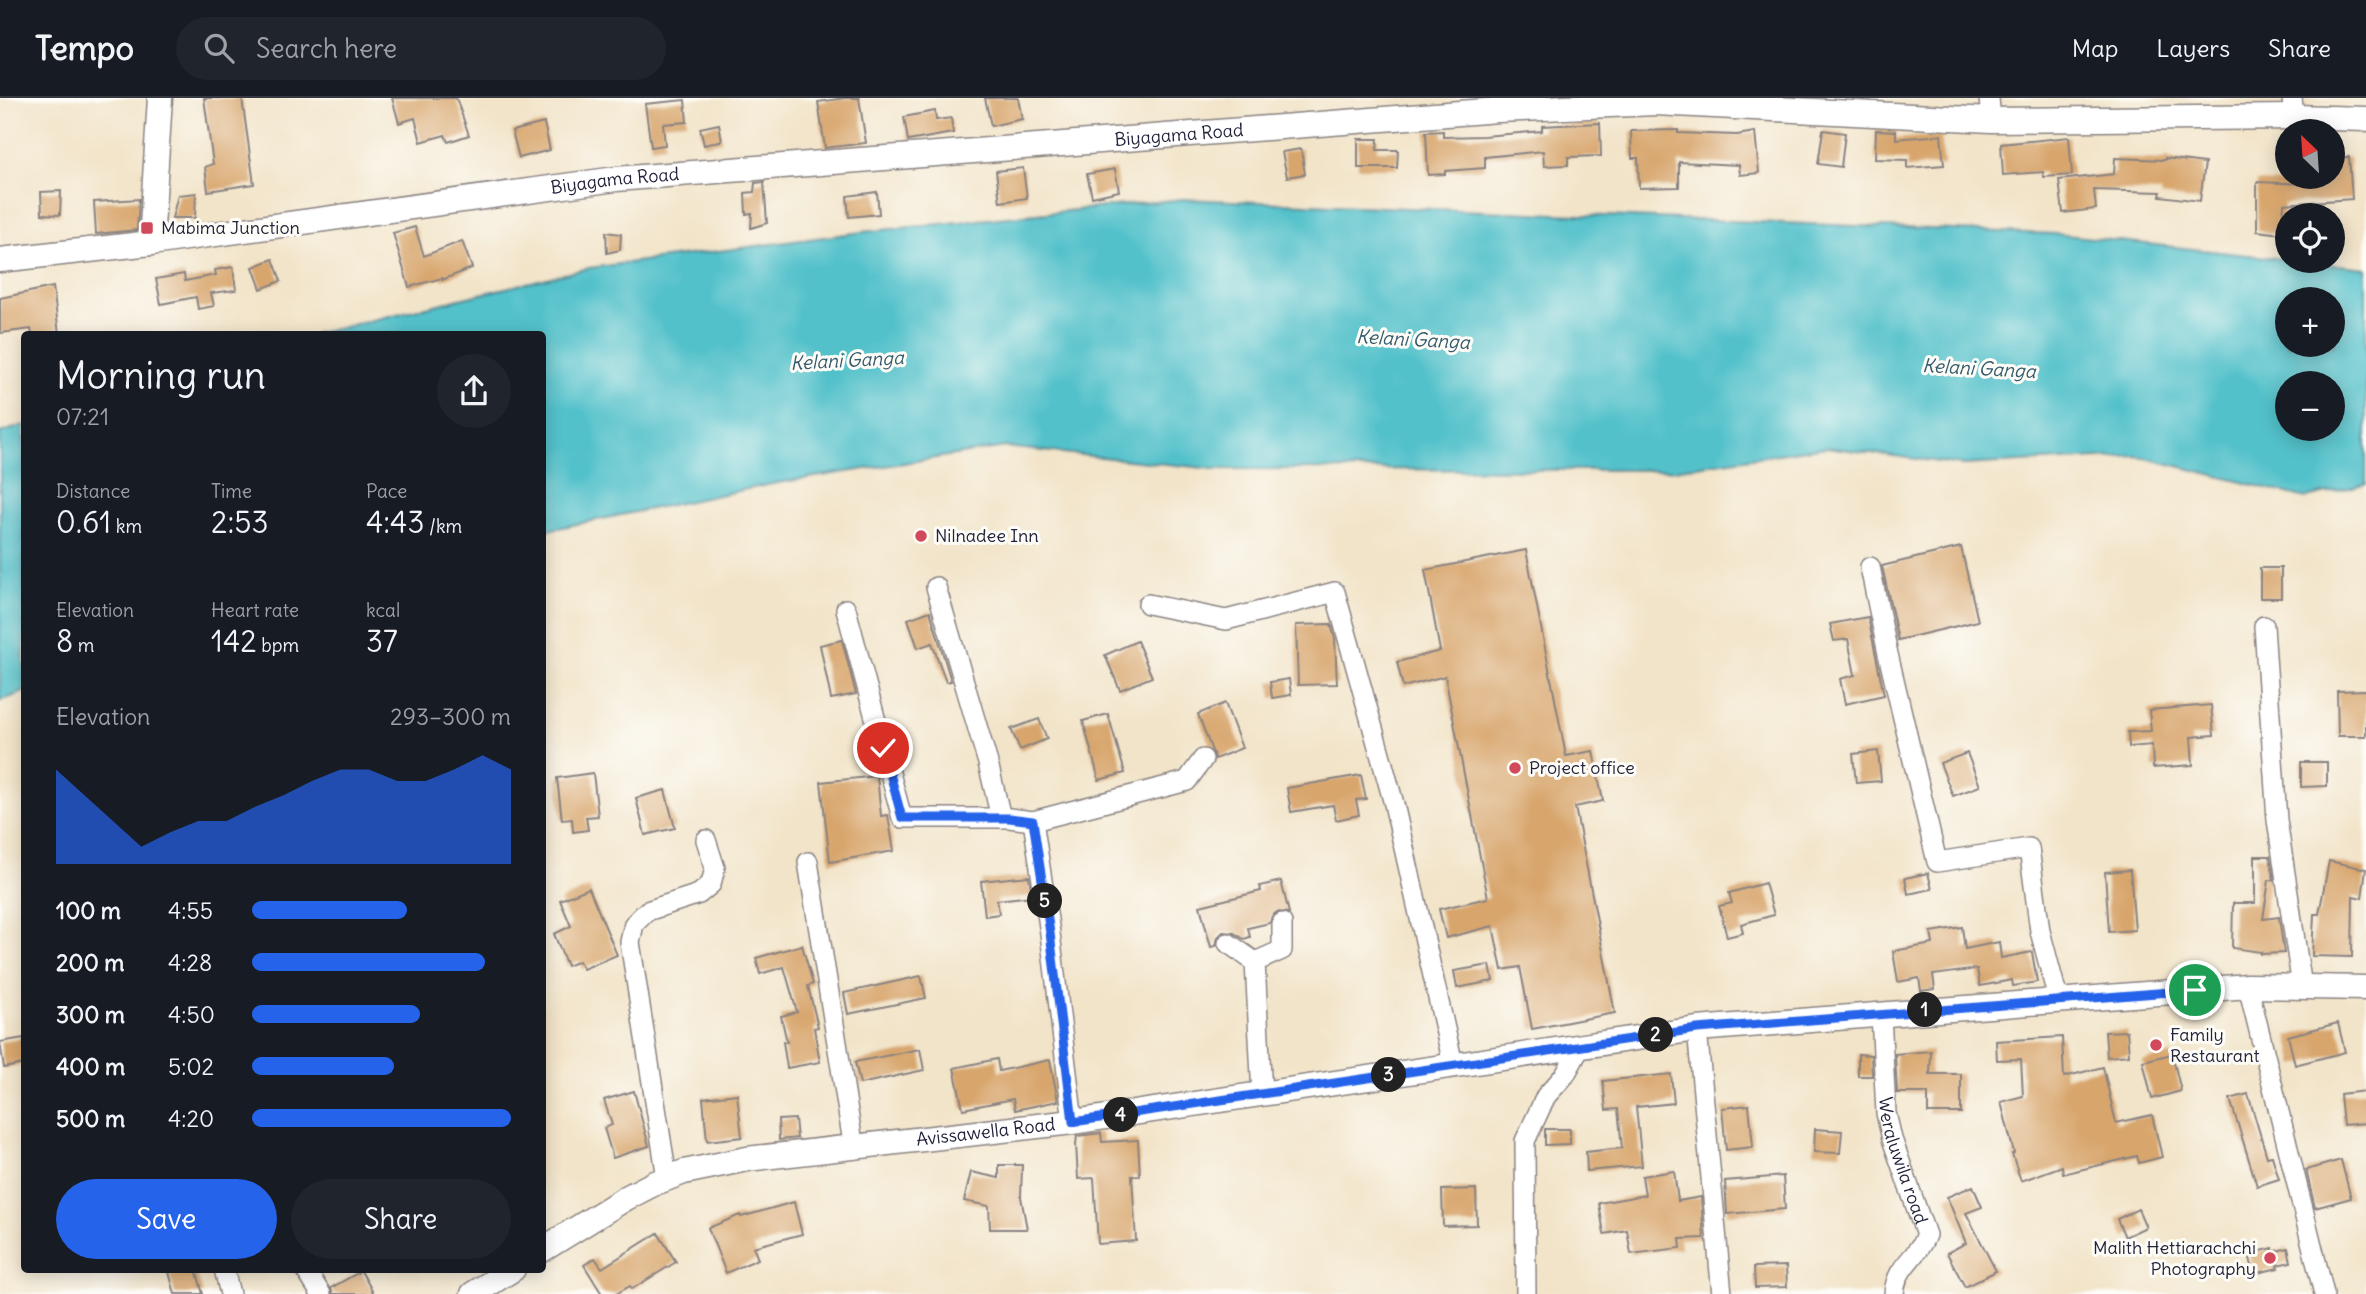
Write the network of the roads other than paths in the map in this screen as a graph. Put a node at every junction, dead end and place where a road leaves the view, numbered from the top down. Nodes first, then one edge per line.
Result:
1 (160, 98) edge
2 (2293, 107) edge
3 (1990, 109) edge
4 (2366, 119) edge
5 (151, 243) junction
6 (0, 260) edge
7 (1870, 567) dead end
8 (936, 587) dead end
9 (1148, 604) dead end
10 (846, 609) dead end
11 (2264, 626) dead end
12 (1203, 759) dead end
13 (1001, 818) junction
14 (1033, 821) junction
15 (706, 840) dead end
16 (808, 862) dead end
17 (1282, 923) dead end
18 (1228, 943) dead end
19 (1255, 962) junction
20 (2248, 986) junction
21 (2302, 987) junction
22 (2366, 988) edge
23 (2058, 999) junction
24 (1881, 1013) junction
25 (1697, 1029) junction
26 (1581, 1046) junction
27 (1453, 1064) junction
28 (1262, 1095) junction
29 (1073, 1122) junction
30 (854, 1149) junction
31 (667, 1178) junction
32 (546, 1248) edge
33 (225, 1273) edge
34 (307, 1273) edge
35 (507, 1273) edge
36 (230, 1294) edge
37 (321, 1294) edge
38 (473, 1294) edge
39 (1526, 1294) edge
40 (1723, 1294) edge
41 (1894, 1294) edge
42 (2324, 1294) edge

1 - 5 main road
2 - 3 main road, Biyagama Road
2 - 4 main road, Biyagama Road
3 - 5 main road, Biyagama Road
5 - 6 main road, Biyagama Road
7 - 23 street
8 - 13 street
9 - 27 street
10 - 13 street
11 - 21 street
12 - 14 street
13 - 14 street
14 - 29 street
15 - 31 street
16 - 30 street
17 - 19 street
18 - 19 street
19 - 28 street
20 - 21 main road, Avissawella Road
20 - 23 main road, Avissawella Road
20 - 42 street
21 - 22 main road, Avissawella Road
23 - 24 main road, Avissawella Road
24 - 25 main road, Avissawella Road
24 - 41 street, Weraluwila road
25 - 26 main road, Avissawella Road
25 - 40 street
26 - 27 main road, Avissawella Road
26 - 39 street
27 - 28 main road, Avissawella Road
28 - 29 main road, Avissawella Road
29 - 30 main road, Avissawella Road
30 - 31 main road, Avissawella Road
31 - 32 main road, Avissawella Road
33 - 36 street
34 - 37 street
35 - 38 main road

